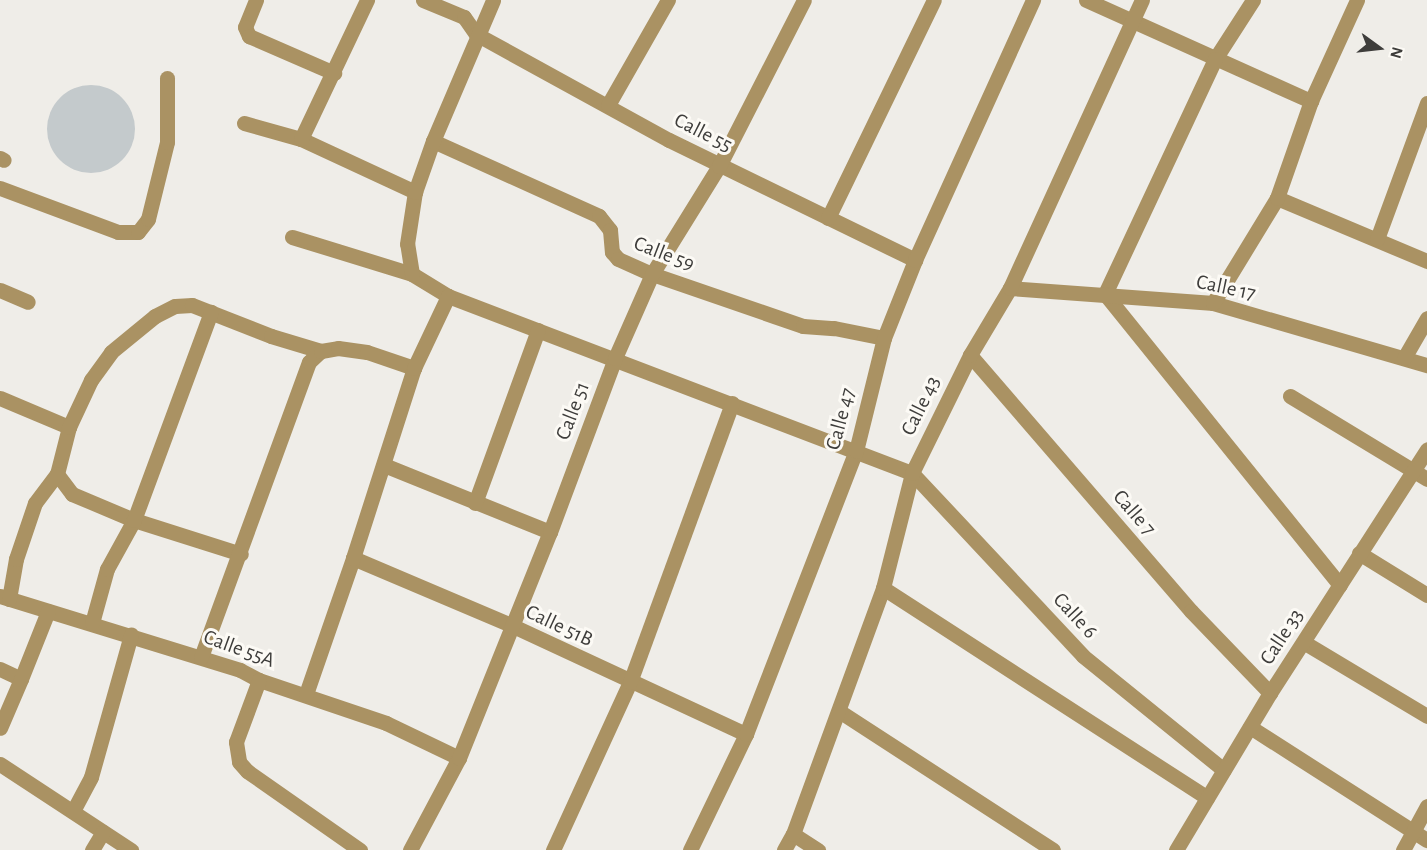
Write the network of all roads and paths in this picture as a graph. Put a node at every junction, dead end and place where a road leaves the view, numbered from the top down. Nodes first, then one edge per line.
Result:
1 (256, 0) edge
2 (367, 0) edge
3 (423, 0) edge
4 (493, 0) edge
5 (668, 0) edge
6 (804, 0) edge
7 (934, 0) edge
8 (1032, 0) edge
9 (1086, 0) edge
10 (1142, 0) edge
11 (1253, 0) edge
12 (1357, 0) edge
13 (1131, 21) junction
14 (477, 34) junction
15 (1215, 59) junction
16 (334, 73) junction
17 (167, 78) dead end
18 (1311, 101) junction
19 (1427, 102) edge
20 (608, 105) junction
21 (244, 123) dead end
22 (301, 140) junction
23 (433, 141) junction
24 (719, 166) junction
25 (0, 188) edge
26 (415, 192) junction
27 (1277, 198) junction
28 (828, 218) junction
29 (292, 237) dead end
30 (1377, 239) junction
31 (915, 260) junction
32 (1427, 261) edge
33 (412, 274) junction
34 (652, 274) junction
35 (1010, 288) junction
36 (0, 290) edge
37 (1105, 294) junction
38 (448, 296) junction
39 (28, 302) dead end
40 (1213, 303) junction
41 (211, 312) junction
42 (1427, 318) edge
43 (538, 330) junction
44 (884, 338) junction
45 (321, 351) junction
46 (970, 355) junction
47 (615, 358) junction
48 (1404, 358) junction
49 (1427, 365) edge
50 (414, 368) junction
51 (1290, 396) dead end
52 (0, 398) edge
53 (732, 403) junction
54 (69, 427) junction
55 (1427, 449) edge
56 (856, 450) junction
57 (384, 465) junction
58 (1413, 471) junction
59 (912, 473) junction
60 (57, 474) junction
61 (1427, 479) edge
62 (475, 503) junction
63 (134, 519) junction
64 (550, 532) junction
65 (1359, 553) junction
66 (241, 554) junction
67 (353, 558) junction
68 (1340, 585) junction
69 (883, 588) junction
70 (1427, 595) edge
71 (5, 598) edge
72 (48, 611) junction
73 (92, 623) junction
74 (513, 626) junction
75 (131, 635) junction
76 (1305, 643) junction
77 (201, 657) junction
78 (0, 669) edge
79 (21, 679) junction
80 (259, 680) junction
81 (630, 682) junction
82 (1270, 693) junction
83 (306, 694) junction
84 (839, 711) junction
85 (1427, 716) edge
86 (1250, 727) junction
87 (0, 728) edge
88 (746, 734) junction
89 (459, 758) junction
90 (0, 764) edge
91 (1224, 770) junction
92 (1207, 798) junction
93 (1427, 807) edge
94 (73, 811) junction
95 (1413, 829) junction
96 (103, 832) junction
97 (793, 834) junction
98 (1427, 840) edge
99 (92, 850) edge
100 (131, 850) edge
101 (360, 850) edge
102 (410, 850) edge
103 (553, 850) edge
104 (690, 850) edge
105 (784, 850) edge
106 (818, 850) edge
107 (1053, 850) edge
108 (1176, 850) edge
109 (1403, 850) edge

1 - 16 street
2 - 16 street
3 - 14 street, Calle 55
4 - 14 street
5 - 20 street
6 - 24 street, Calle 51
7 - 28 street
8 - 31 street, Calle 47
9 - 13 street
10 - 13 street, Calle 43
11 - 15 street
12 - 18 street
13 - 15 street
13 - 35 street, Calle 43
14 - 20 street, Calle 55
14 - 23 street
15 - 18 street
15 - 37 street
16 - 22 street
17 - 25 street
18 - 27 street
19 - 30 street
20 - 24 street, Calle 55
21 - 22 street
22 - 26 street
23 - 26 street
23 - 34 street, Calle 59
24 - 28 street, Calle 55
24 - 34 street, Calle 51
26 - 33 street
27 - 30 street
27 - 40 street
28 - 31 street, Calle 55
29 - 33 street
30 - 32 street
31 - 44 street, Calle 47
33 - 38 street
34 - 44 street, Calle 59
34 - 47 street, Calle 51
35 - 37 street, Calle 17
35 - 46 street, Calle 43
36 - 39 street
37 - 40 street, Calle 17
37 - 68 street
38 - 43 street
38 - 50 street
40 - 48 street, Calle 17
41 - 45 street
41 - 54 street
41 - 63 street
42 - 48 street
43 - 47 street
43 - 62 street
44 - 56 street, Calle 47
45 - 50 street
45 - 66 street
46 - 59 street, Calle 43
46 - 82 street, Calle 7
47 - 53 street
47 - 64 street, Calle 51
48 - 49 street, Calle 17
50 - 57 street
51 - 58 street
52 - 54 street
53 - 56 street
53 - 81 street
54 - 60 street
55 - 58 street, Calle 33
56 - 59 street
56 - 88 street, Calle 47
57 - 62 street
57 - 67 street
58 - 61 street
58 - 65 street, Calle 33
59 - 69 street, Calle 43
59 - 91 street, Calle 6
60 - 63 street
60 - 71 street
62 - 64 street
63 - 66 street
63 - 73 street
64 - 74 street, Calle 51
65 - 68 street, Calle 33
65 - 70 street
66 - 77 street
67 - 74 street, Calle 51B
67 - 83 street
68 - 76 street, Calle 33
69 - 84 street, Calle 43
69 - 92 street
71 - 72 street, Calle 55A
72 - 73 street, Calle 55A
72 - 79 street
73 - 75 street, Calle 55A
74 - 81 street, Calle 51B
74 - 89 street, Calle 51
75 - 77 street, Calle 55A
75 - 94 street
76 - 82 street, Calle 33
76 - 85 street
77 - 80 street, Calle 55A
78 - 79 street
79 - 87 street
80 - 83 street, Calle 55A
80 - 101 street
81 - 88 street, Calle 51B
81 - 103 street
82 - 86 street, Calle 33
83 - 89 street, Calle 55A
84 - 97 street, Calle 43
84 - 107 street
86 - 91 street, Calle 33
86 - 95 street
88 - 104 street, Calle 47
89 - 102 street, Calle 51
90 - 94 street
91 - 92 street, Calle 33
92 - 108 street, Calle 33
93 - 95 street
94 - 96 street
95 - 98 street
95 - 109 street
96 - 99 street
96 - 100 street
97 - 105 street, Calle 43
97 - 106 street

